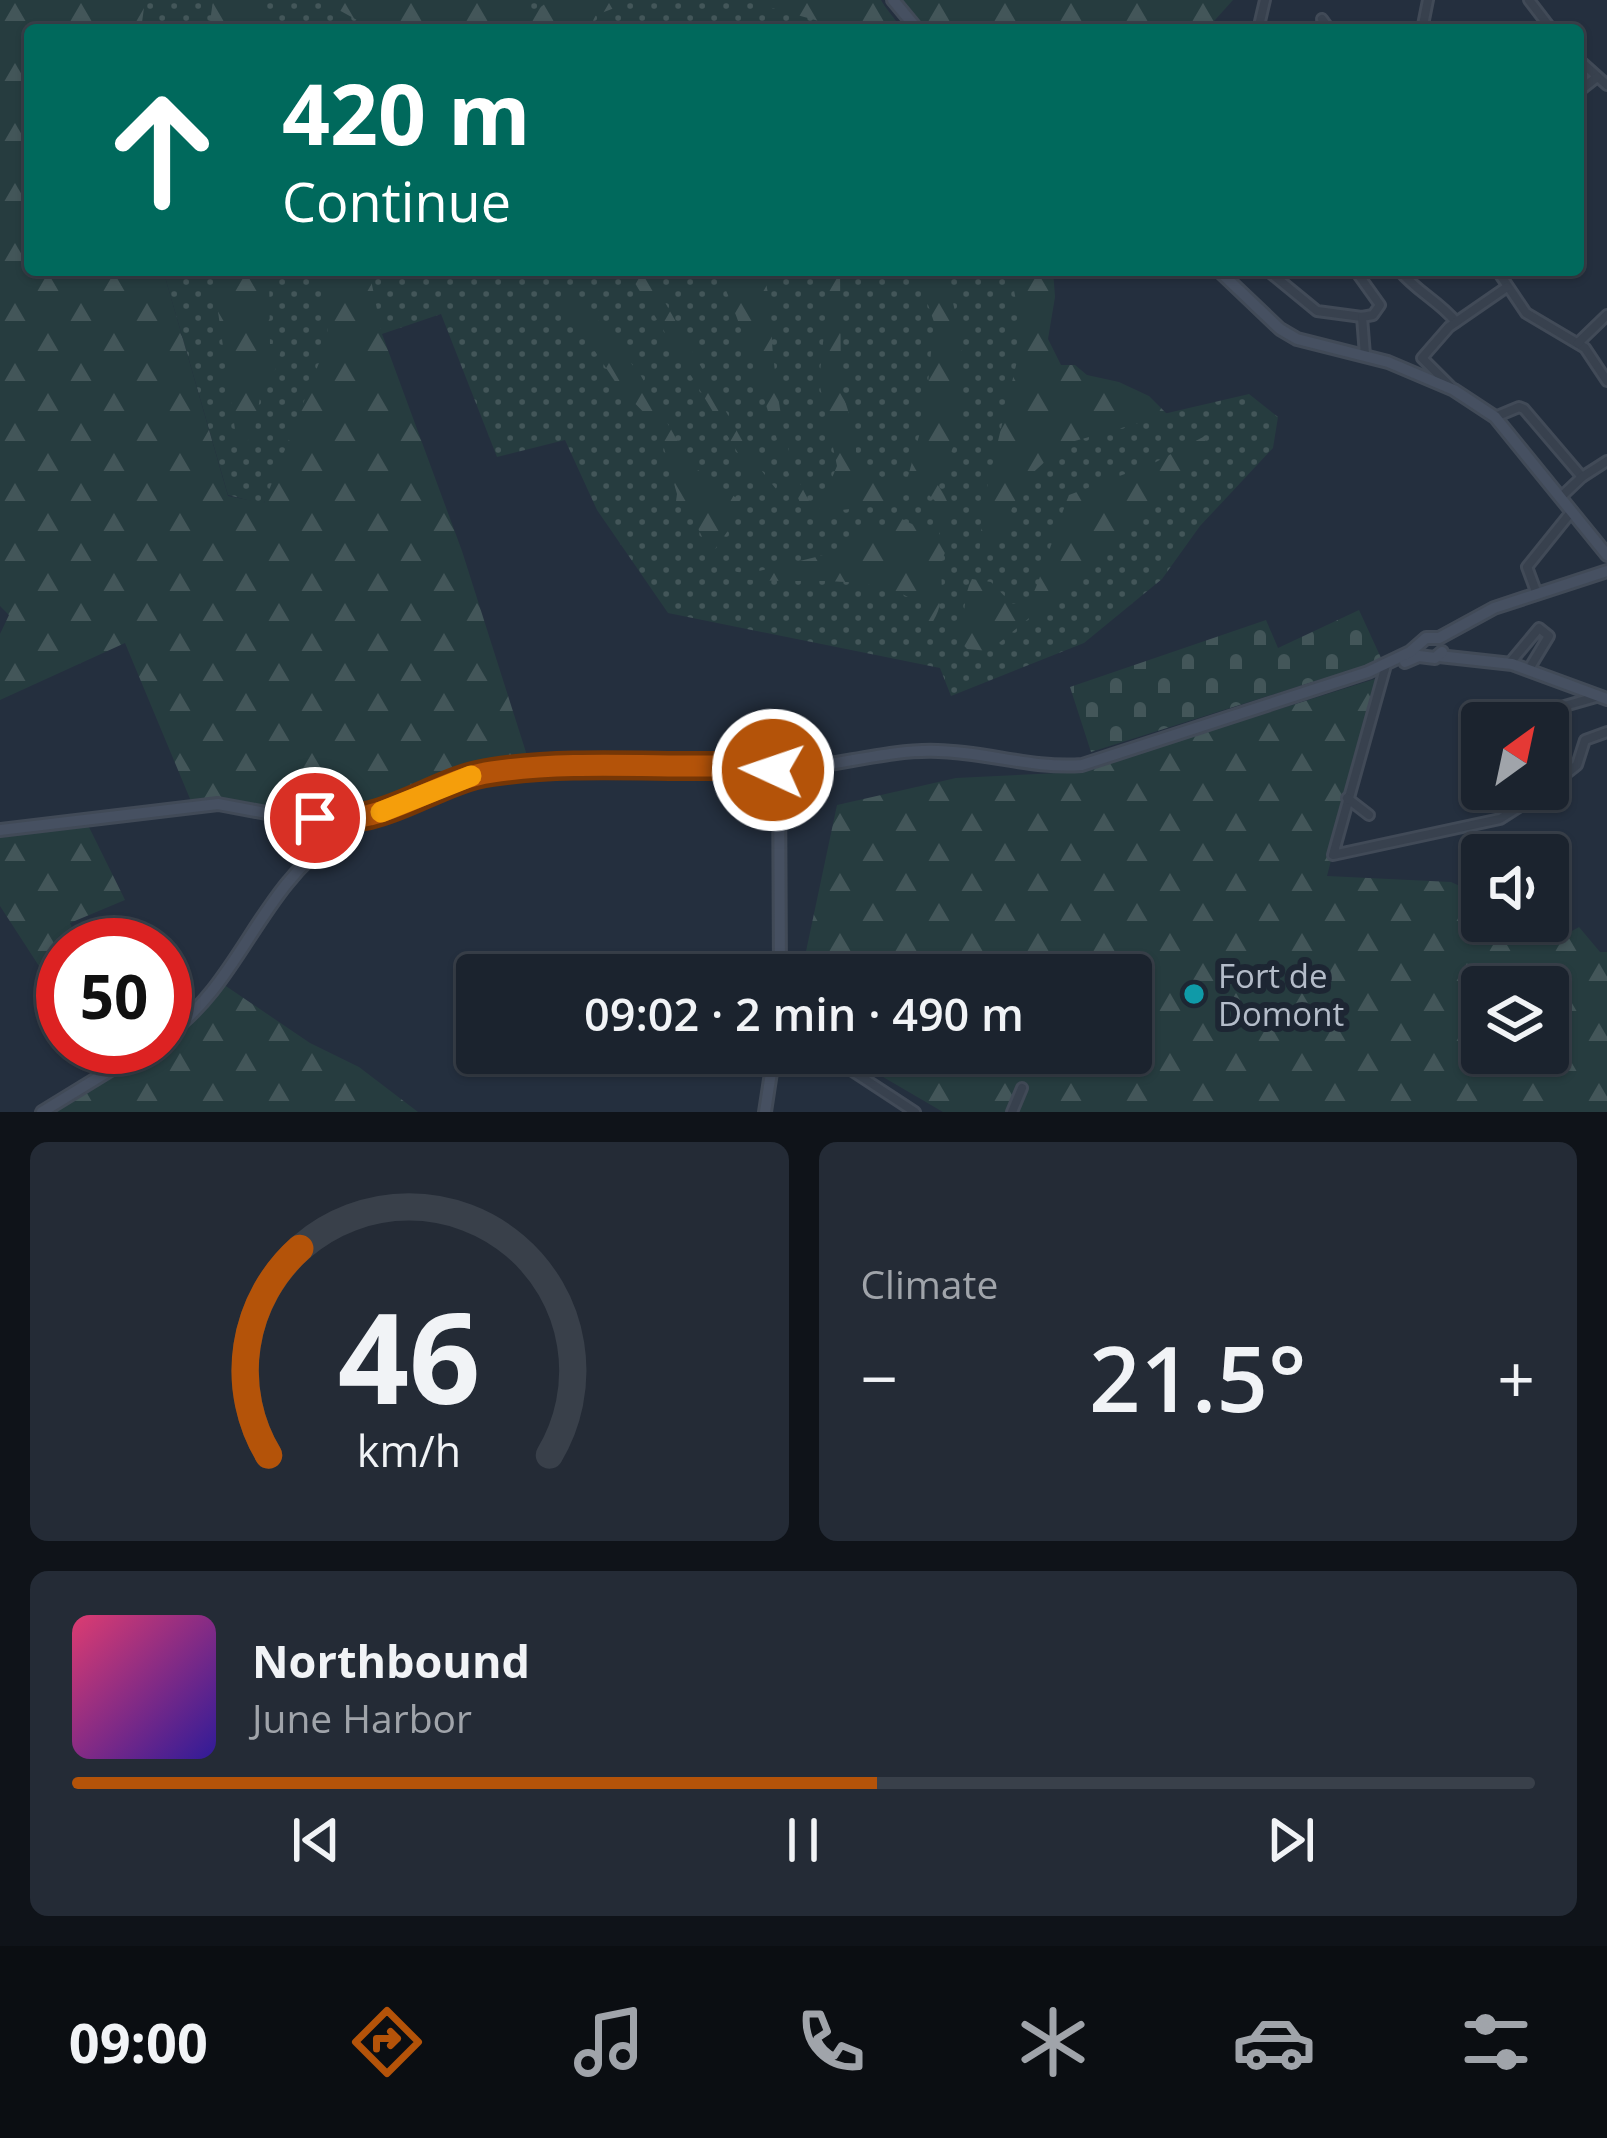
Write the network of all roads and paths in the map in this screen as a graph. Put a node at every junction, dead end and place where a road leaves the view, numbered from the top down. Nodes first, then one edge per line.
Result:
1 (893, 0) edge
2 (1322, 19) dead end
3 (913, 24) edge
4 (1326, 24) edge
5 (1584, 64) edge
6 (1597, 76) junction
7 (1607, 85) edge
8 (1584, 87) edge
9 (1224, 276) edge
10 (1275, 276) edge
11 (1360, 276) edge
12 (1404, 276) edge
13 (1501, 276) edge
14 (1507, 286) junction
15 (1607, 315) edge
16 (1362, 317) junction
17 (1456, 322) junction
18 (1578, 343) junction
19 (1365, 355) junction
20 (1607, 381) edge
21 (1454, 391) junction
22 (1495, 417) junction
23 (1607, 461) edge
24 (1582, 477) junction
25 (1562, 496) junction
26 (1572, 511) junction
27 (1607, 555) edge
28 (1607, 571) edge
29 (1538, 595) junction
30 (1437, 650) junction
31 (1509, 664) junction
32 (1385, 667) junction
33 (1529, 669) junction
34 (1602, 697) edge
35 (1569, 705) edge
36 (1607, 732) edge
37 (779, 767) junction
38 (1569, 771) edge
39 (1347, 797) junction
40 (1512, 810) edge
41 (382, 812) junction
42 (1369, 815) dead end
43 (342, 817) junction
44 (315, 818) junction
45 (0, 830) edge
46 (344, 832) junction
47 (780, 954) edge
48 (192, 1013) edge
49 (104, 1074) edge
50 (771, 1074) edge
51 (857, 1074) edge
52 (1022, 1088) dead end
53 (42, 1112) edge
54 (765, 1112) edge
55 (915, 1112) edge
56 (1012, 1112) edge

1 - 3 main road
2 - 4 street
5 - 6 street
6 - 7 street
6 - 8 street
9 - 19 main road
10 - 16 street
11 - 16 street
12 - 17 street
13 - 14 street
14 - 17 street
14 - 18 street
15 - 18 street
16 - 19 street
17 - 21 street
18 - 20 street
19 - 21 main road
21 - 22 main road
22 - 24 street
22 - 25 main road
23 - 24 street
24 - 25 street
25 - 26 main road
26 - 27 main road
26 - 29 street
28 - 29 main road
29 - 30 main road
30 - 31 main road
30 - 32 main road
30 - 32 main road
31 - 33 main road
31 - 33 street
32 - 37 main road
32 - 39 street
33 - 34 main road
34 - 35 street
36 - 38 street
37 - 41 main road
37 - 47 main road
39 - 40 street
39 - 42 street
41 - 43 main road
41 - 46 main road
43 - 44 main road
43 - 46 main road
44 - 45 main road
44 - 46 main road
46 - 48 main road
49 - 53 main road
50 - 54 main road
51 - 55 street
52 - 56 street

